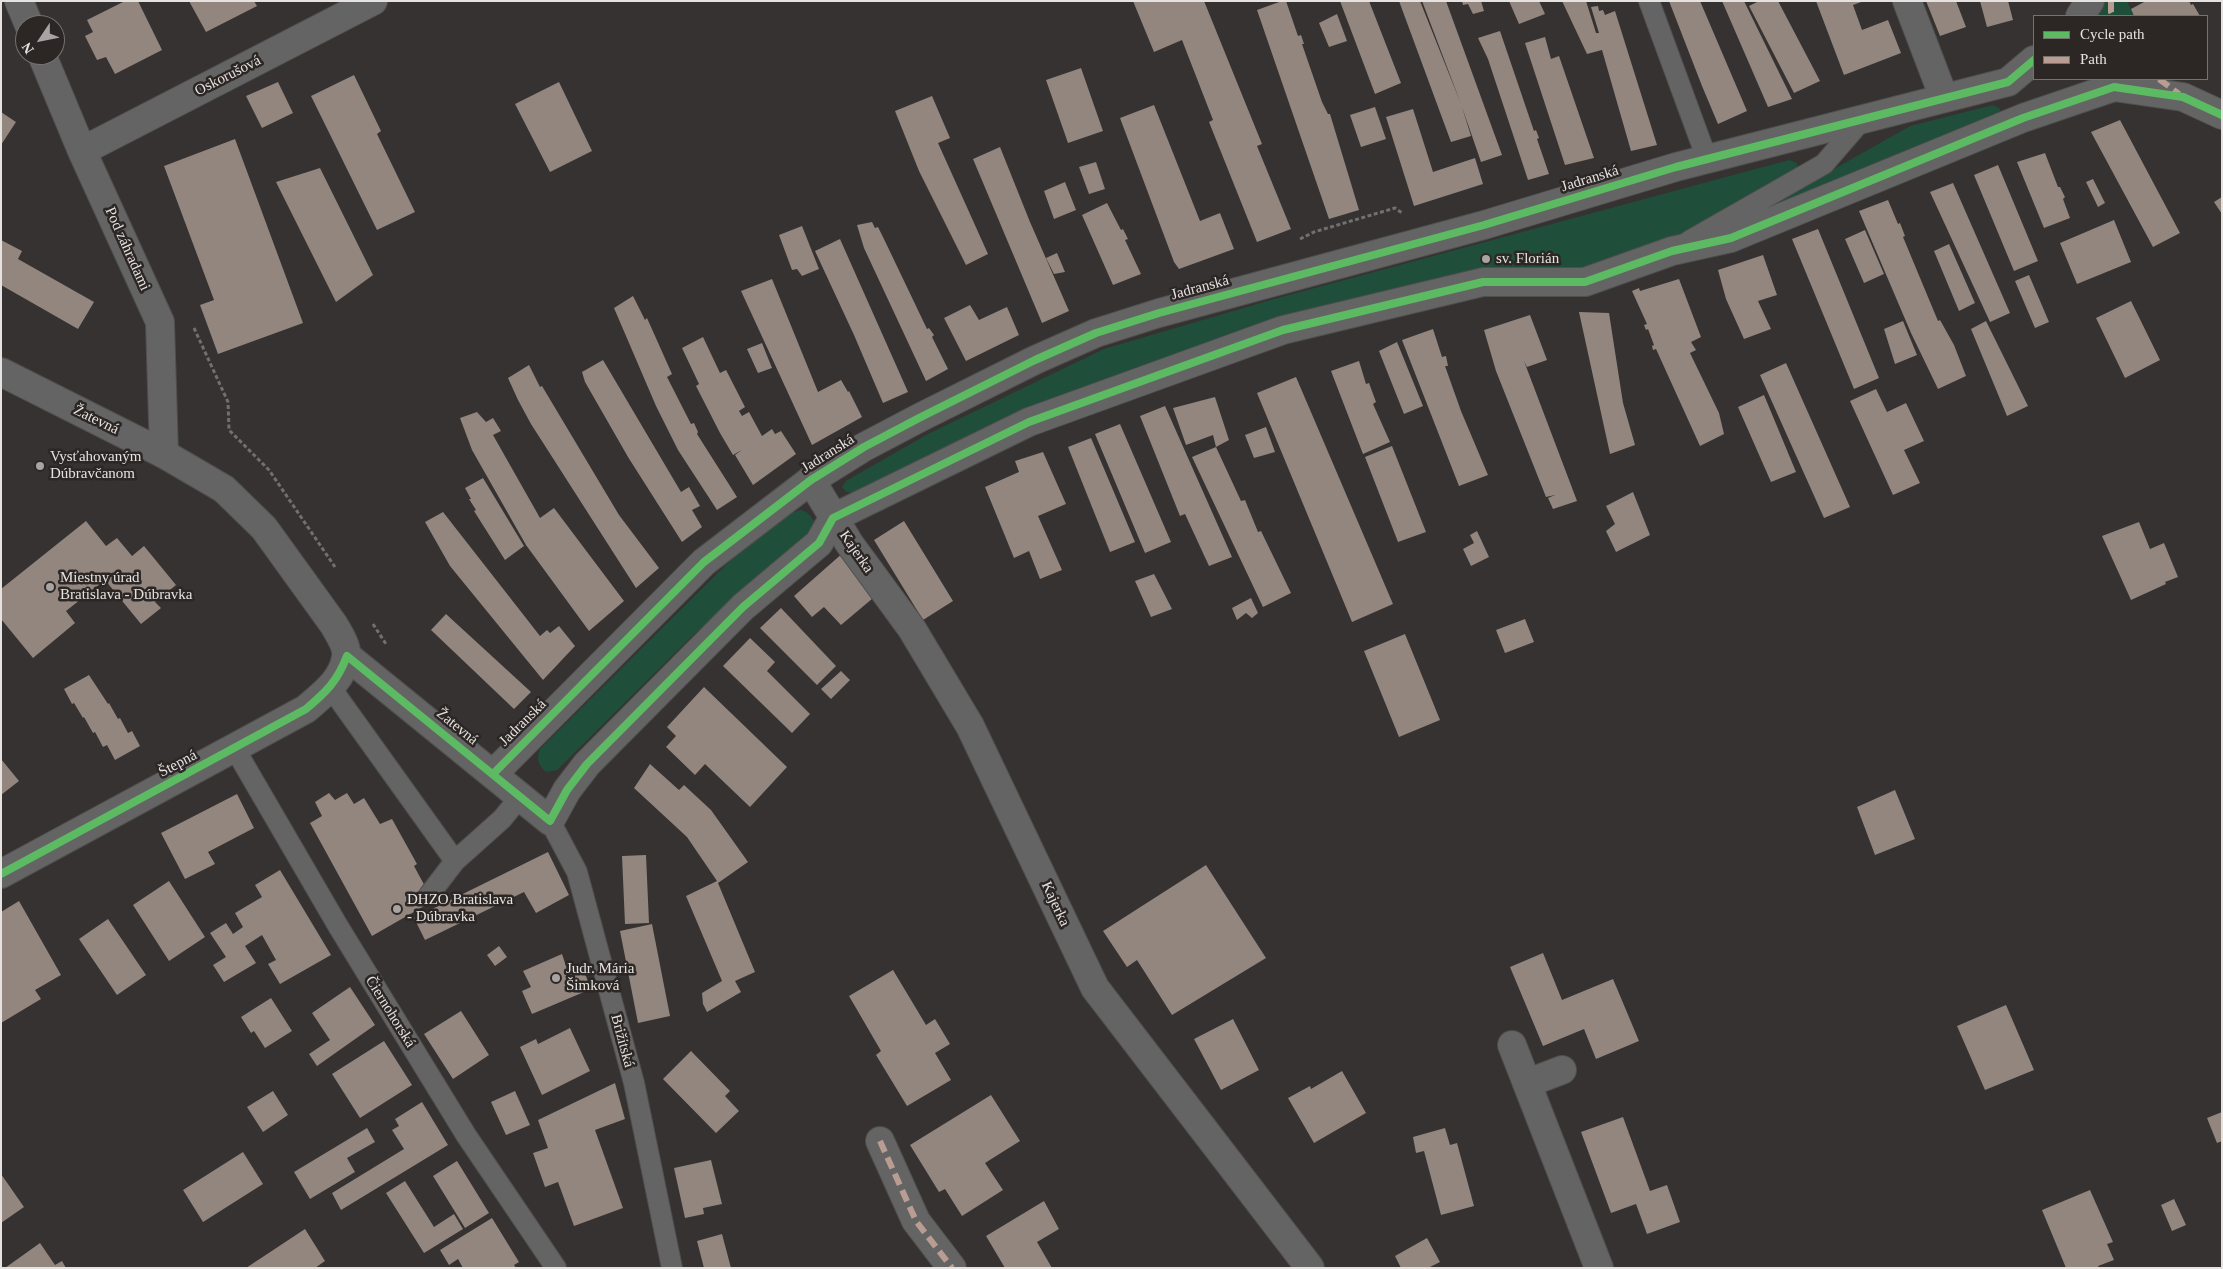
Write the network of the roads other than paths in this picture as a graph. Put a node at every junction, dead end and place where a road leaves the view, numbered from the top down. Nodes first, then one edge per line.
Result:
1 (19, 1) edge
2 (373, 1) edge
3 (1649, 1) edge
4 (1907, 1) edge
5 (2090, 1) edge
6 (25, 15) edge
7 (2081, 15) edge
8 (2033, 61) edge
9 (46, 65) edge
10 (2008, 82) junction
11 (1944, 98) junction
12 (2222, 115) edge
13 (2023, 118) junction
14 (1862, 120) junction
15 (82, 151) junction
16 (1707, 159) junction
17 (1672, 251) junction
18 (1, 372) edge
19 (164, 454) junction
20 (811, 480) junction
21 (833, 518) junction
22 (346, 656) junction
23 (331, 688) junction
24 (235, 749) junction
25 (493, 774) junction
26 (520, 797) junction
27 (550, 820) junction
28 (455, 861) junction
29 (1, 874) edge
30 (430, 895) dead end
31 (1512, 1045) dead end
32 (1562, 1070) dead end
33 (1528, 1083) junction
34 (880, 1141) dead end
35 (556, 1268) edge
36 (672, 1268) edge
37 (952, 1268) edge
38 (1310, 1268) edge
39 (1599, 1268) edge

1 - 6 street
2 - 15 street, Oskorušová
3 - 16 lane
4 - 11 street
5 - 7 street
8 - 10 street, Jadranská
9 - 15 street, Pod záhradami
10 - 11 street, Jadranská
10 - 13 street
11 - 14 street, Jadranská
12 - 13 street
13 - 17 street
14 - 16 street, Jadranská
14 - 17 lane
15 - 19 street, Pod záhradami
16 - 20 street, Jadranská
17 - 21 street
18 - 19 street, Žatevná
19 - 22 street, Žatevná
20 - 21 street, Kajerka
20 - 25 street, Jadranská
21 - 27 street
21 - 38 street, Kajerka
22 - 23 street, Štepná
22 - 25 street, Žatevná
23 - 24 street, Štepná
23 - 28 lane
24 - 29 street, Štepná
24 - 35 lane, Čiernohorská
25 - 26 street, Žatevná
26 - 27 street, Žatevná
26 - 28 lane
27 - 36 lane, Brižitská
28 - 30 lane
31 - 33 street
32 - 33 street
33 - 39 street
34 - 37 street

